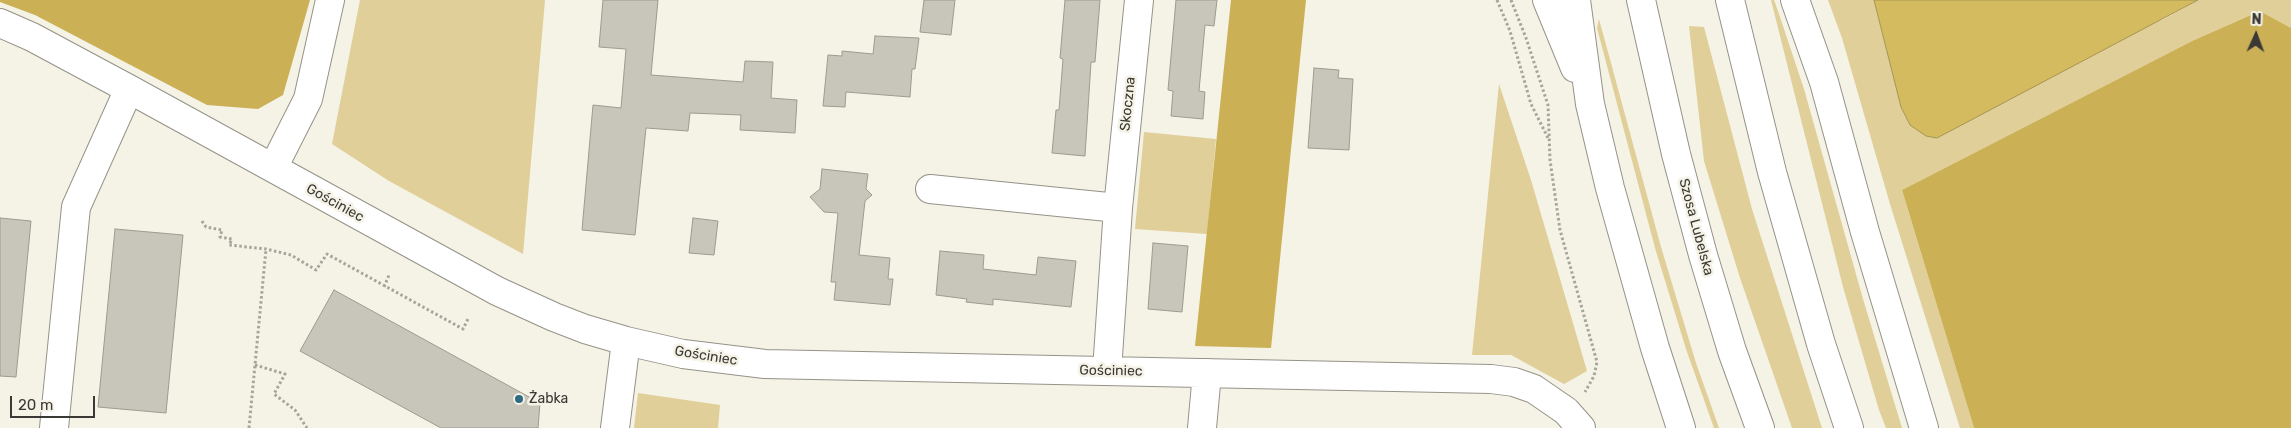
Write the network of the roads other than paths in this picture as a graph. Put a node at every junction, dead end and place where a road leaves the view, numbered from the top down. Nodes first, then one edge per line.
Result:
1 (330, 0) edge
2 (1139, 0) edge
3 (1547, 0) edge
4 (1576, 0) edge
5 (1730, 0) edge
6 (1795, 0) edge
7 (1644, 11) edge
8 (0, 22) edge
9 (129, 88) junction
10 (1590, 104) junction
11 (272, 168) junction
12 (930, 189) dead end
13 (1118, 208) junction
14 (626, 341) junction
15 (1107, 371) junction
16 (1207, 373) junction
17 (54, 428) edge
18 (615, 428) edge
19 (1202, 428) edge
20 (1581, 428) edge
21 (1681, 428) edge
22 (1760, 428) edge
23 (1850, 428) edge
24 (1924, 428) edge

1 - 11 main road
2 - 13 main road, Skoczna
3 - 10 main road
4 - 10 main road
5 - 23 main road
6 - 24 main road
7 - 22 main road, Szosa Lubelska
8 - 9 main road, Gościniec
9 - 11 main road, Gościniec
9 - 17 main road
10 - 21 main road
11 - 14 main road, Gościniec
12 - 13 main road
13 - 15 main road, Skoczna
14 - 15 main road, Gościniec
14 - 18 main road
15 - 16 main road, Gościniec
16 - 19 main road
16 - 20 main road, Gościniec

